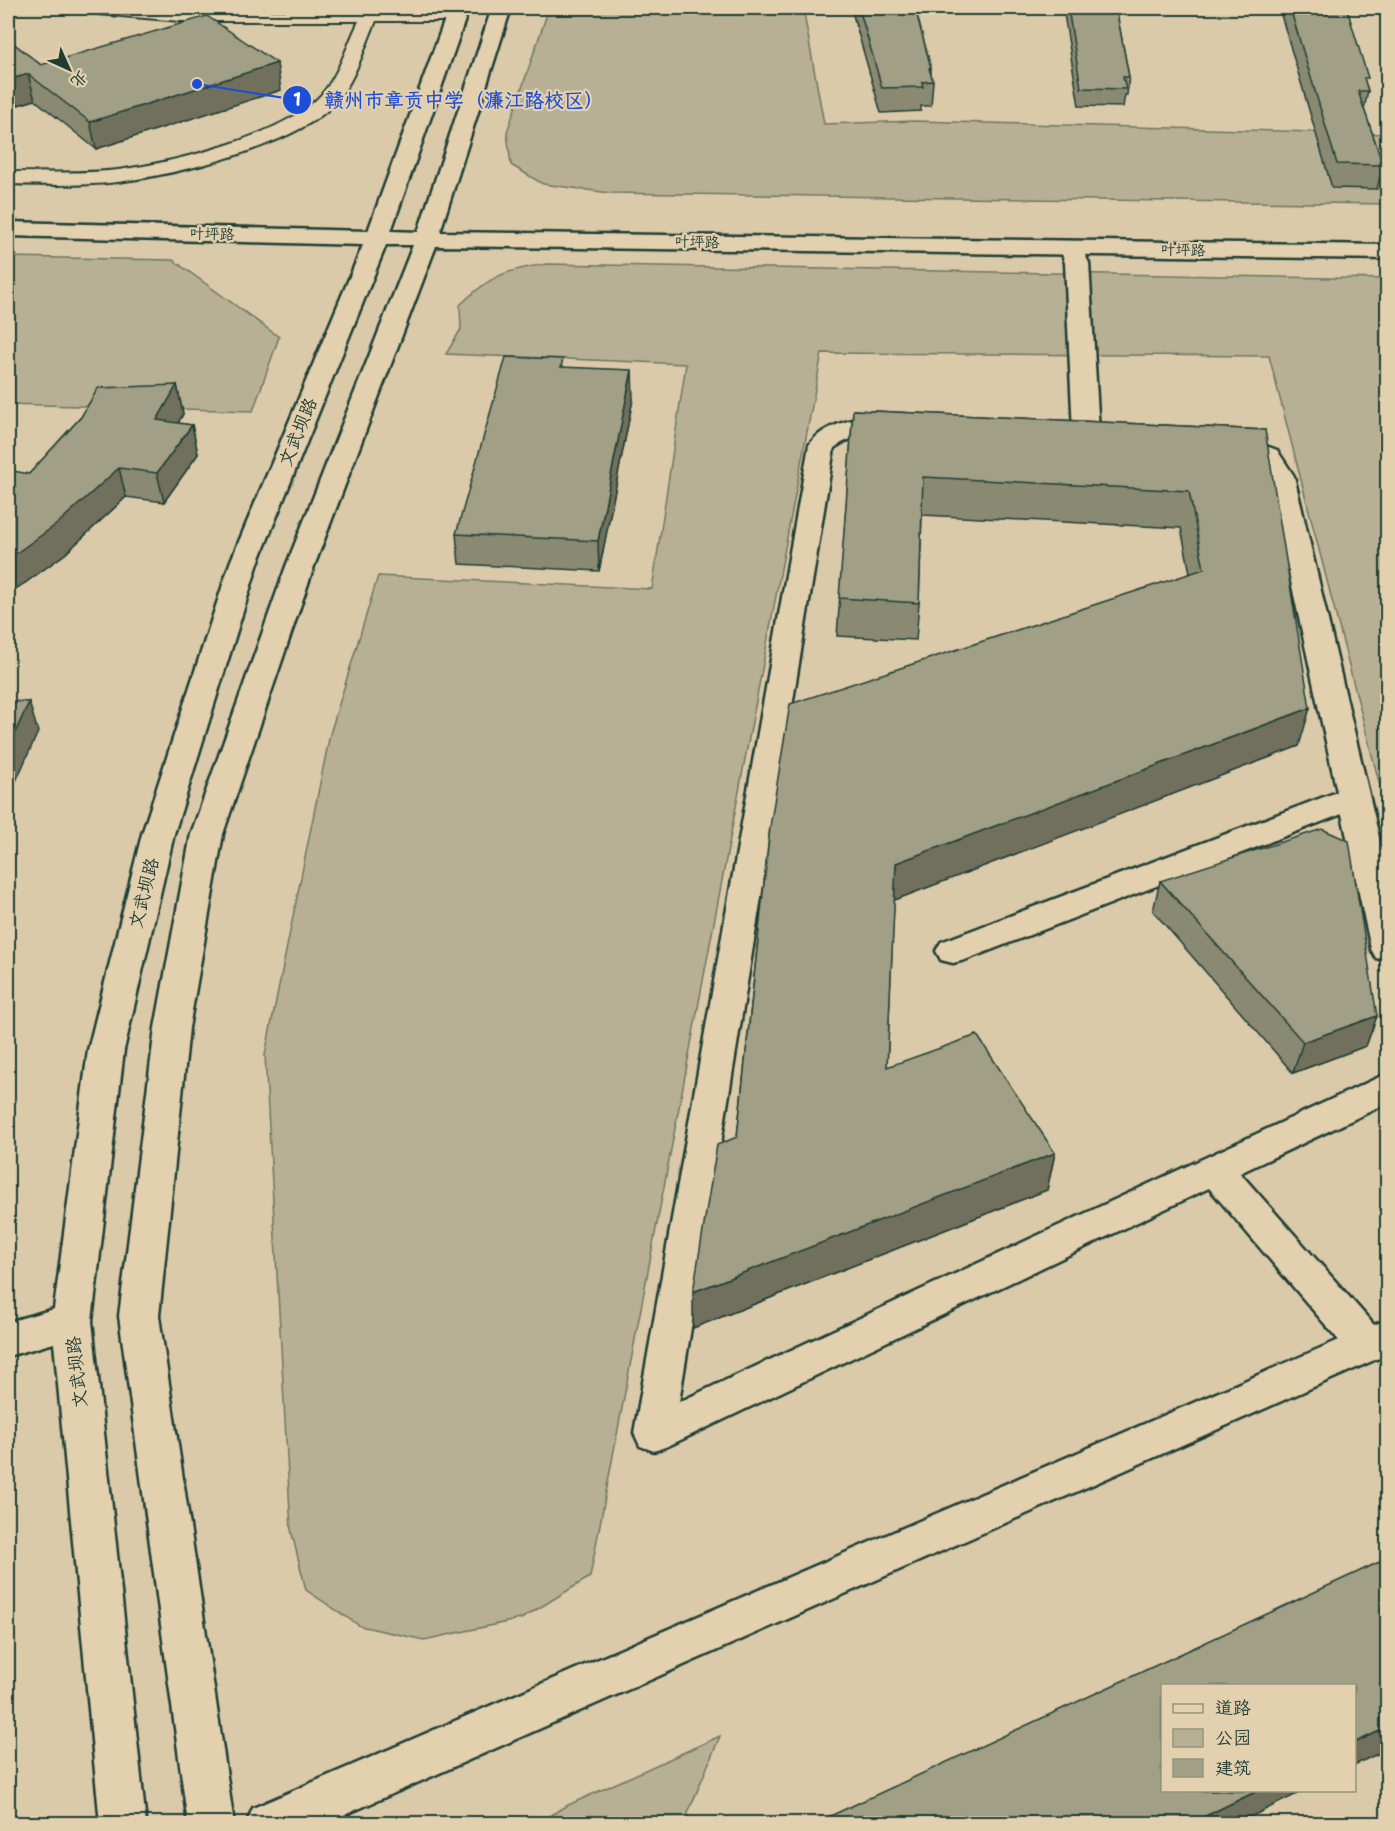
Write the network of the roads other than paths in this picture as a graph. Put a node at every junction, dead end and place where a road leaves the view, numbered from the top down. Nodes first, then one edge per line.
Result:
1 (87, 8) edge
2 (502, 8) edge
3 (457, 12) edge
4 (369, 18) junction
5 (8, 177) edge
6 (8, 210) edge
7 (380, 227) junction
8 (429, 228) junction
9 (8, 229) edge
10 (1388, 232) edge
11 (1071, 248) junction
12 (1388, 252) edge
13 (924, 425) edge
14 (1086, 432) edge
15 (1206, 437) edge
16 (1353, 798) junction
17 (1388, 949) edge
18 (953, 951) dead end
19 (1388, 1087) edge
20 (1214, 1169) junction
21 (72, 1321) junction
22 (8, 1339) edge
23 (1377, 1340) edge
24 (123, 1824) edge
25 (211, 1824) edge
26 (269, 1824) edge

1 - 4 lane
2 - 8 street
3 - 4 lane
3 - 7 street, 文武坝路
4 - 5 lane
6 - 7 street, 叶坪路
7 - 8 street, 叶坪路
7 - 9 street, 叶坪路
7 - 21 street, 文武坝路
8 - 10 street, 叶坪路
8 - 11 street, 叶坪路
8 - 25 street
11 - 12 street, 叶坪路
11 - 14 street
13 - 20 street
15 - 16 street
16 - 17 street
16 - 18 street
19 - 20 street
20 - 23 street
21 - 22 street
21 - 24 street, 文武坝路
23 - 26 street

